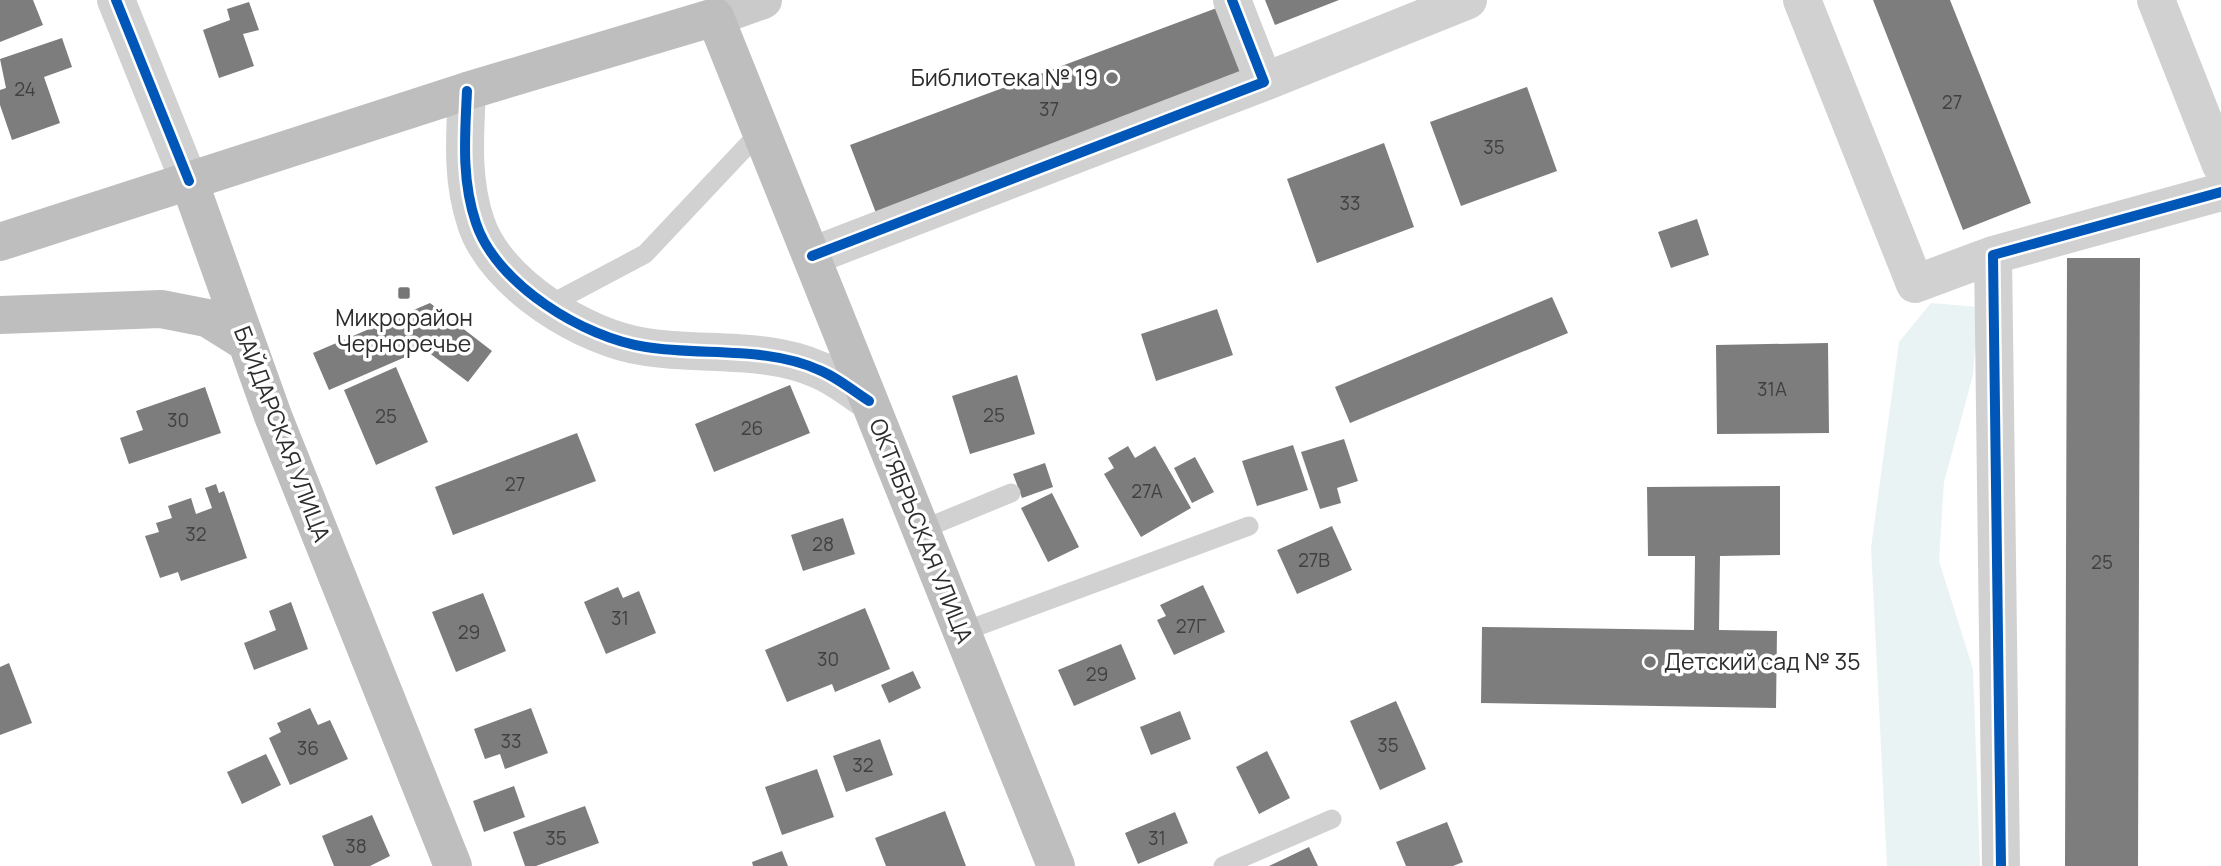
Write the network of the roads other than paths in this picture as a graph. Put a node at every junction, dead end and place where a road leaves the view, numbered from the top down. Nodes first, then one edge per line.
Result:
1 (116, 0) edge
2 (763, 0) edge
3 (1232, 0) edge
4 (1468, 0) edge
5 (1802, 0) edge
6 (2156, 0) edge
7 (712, 8) edge
8 (1264, 82) junction
9 (467, 91) junction
10 (760, 132) junction
11 (2221, 165) edge
12 (188, 181) junction
13 (2221, 192) edge
14 (0, 242) edge
15 (1993, 255) junction
16 (811, 256) junction
17 (547, 306) junction
18 (0, 315) edge
19 (247, 343) junction
20 (869, 401) junction
21 (1011, 493) dead end
22 (1250, 526) dead end
23 (921, 530) junction
24 (962, 632) junction
25 (1332, 819) dead end
26 (453, 866) edge
27 (1056, 866) edge
28 (1223, 866) edge
29 (2001, 866) edge

1 - 12 street, БАЙДАРСКАЯ УЛИЦА
2 - 7 main road
3 - 8 street
4 - 8 street
5 - 15 street
6 - 11 street
7 - 9 highway
7 - 10 highway, ОКТЯБРЬСКАЯ УЛИЦА
8 - 16 street
9 - 12 highway
9 - 17 street
10 - 16 highway, ОКТЯБРЬСКАЯ УЛИЦА
10 - 17 lane
12 - 14 highway
12 - 19 highway, БАЙДАРСКАЯ УЛИЦА
13 - 15 street
15 - 29 street
16 - 20 highway, ОКТЯБРЬСКАЯ УЛИЦА
17 - 20 street
18 - 19 highway
19 - 26 highway, БАЙДАРСКАЯ УЛИЦА
20 - 23 highway, ОКТЯБРЬСКАЯ УЛИЦА
21 - 23 lane
22 - 24 lane
23 - 24 highway, ОКТЯБРЬСКАЯ УЛИЦА
24 - 27 highway, ОКТЯБРЬСКАЯ УЛИЦА
25 - 28 lane

